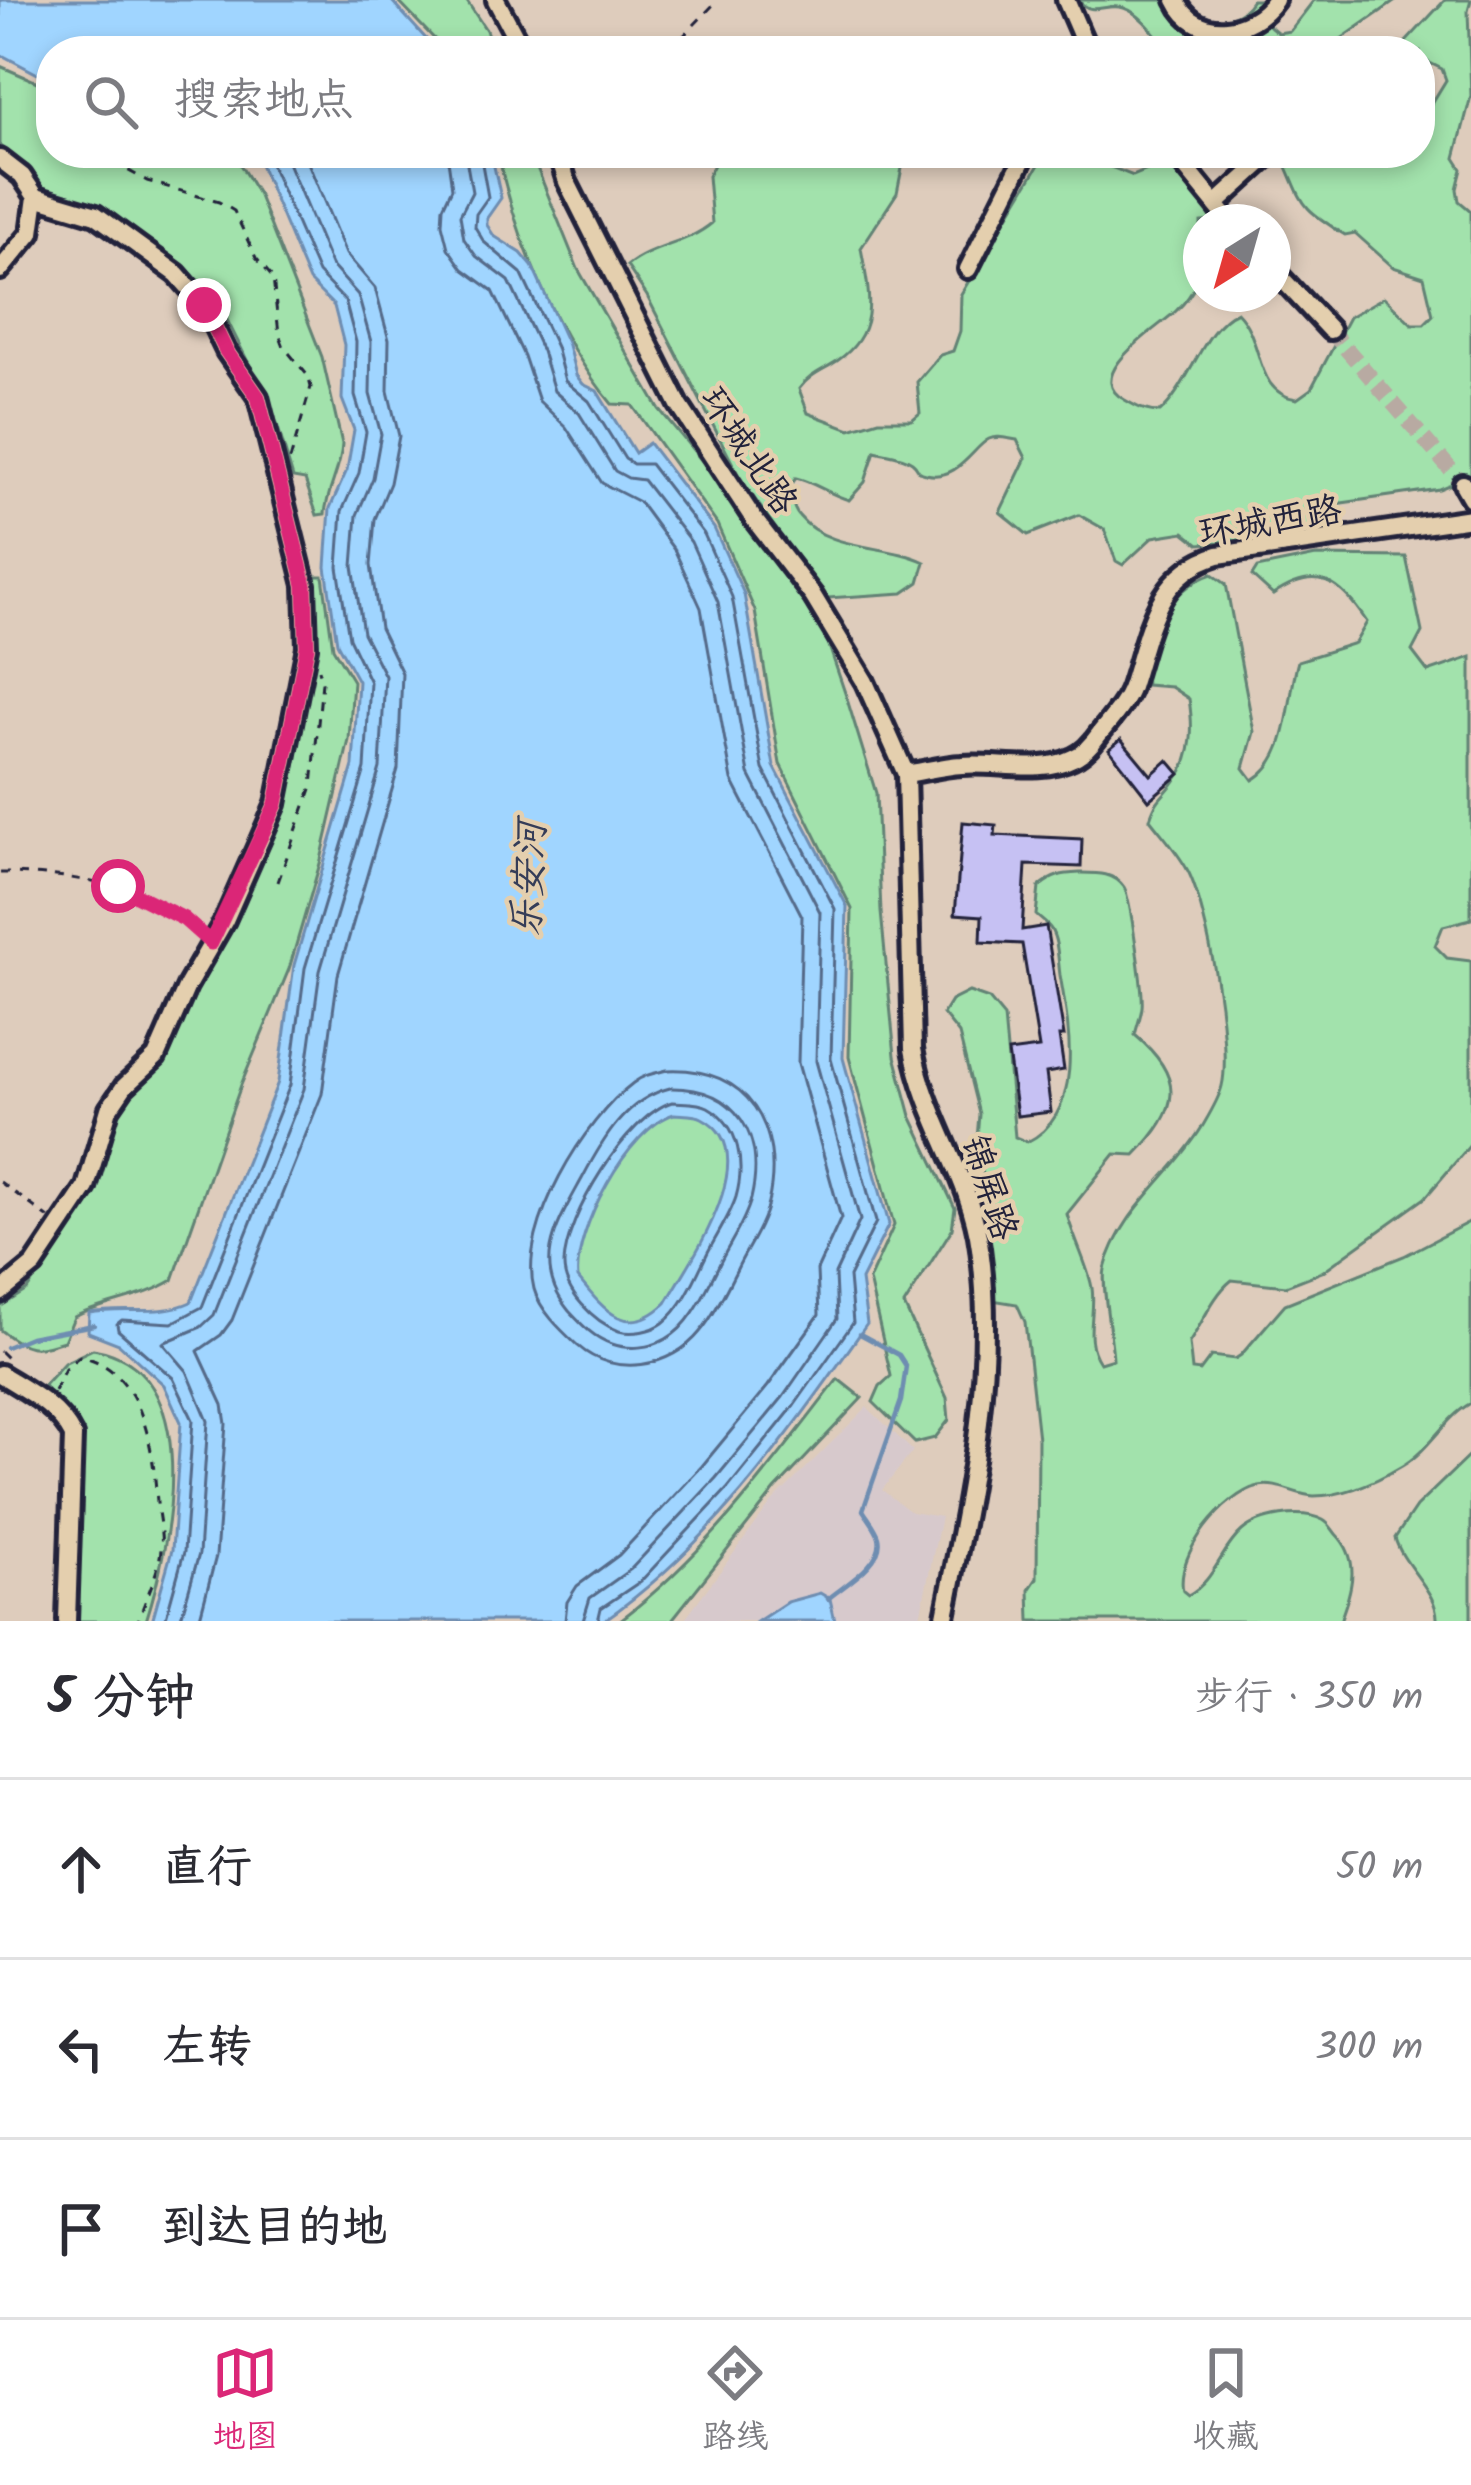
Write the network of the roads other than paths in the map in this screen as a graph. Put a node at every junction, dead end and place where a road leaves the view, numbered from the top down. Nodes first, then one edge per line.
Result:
1 (496, 0) edge
2 (1066, 0) edge
3 (1176, 0) edge
4 (1275, 0) edge
5 (515, 36) edge
6 (1082, 36) edge
7 (0, 159) edge
8 (563, 168) edge
9 (1018, 168) edge
10 (1186, 168) edge
11 (1256, 168) edge
12 (36, 197) junction
13 (1216, 204) joint
14 (968, 268) dead end
15 (0, 270) edge
16 (1291, 288) edge
17 (1330, 330) tunnel mouth
18 (1471, 518) edge
19 (907, 774) junction
20 (0, 1293) edge
21 (7, 1369) edge
22 (67, 1621) edge
23 (944, 1621) edge

1 - 5 street
2 - 6 street
3 - 4 street
7 - 12 street
8 - 19 street, 环城北路
9 - 14 street
10 - 13 street
11 - 13 street
12 - 15 street
12 - 20 street
16 - 17 street
18 - 19 street, 环城西路
19 - 23 street, 锦屏路
21 - 22 street

